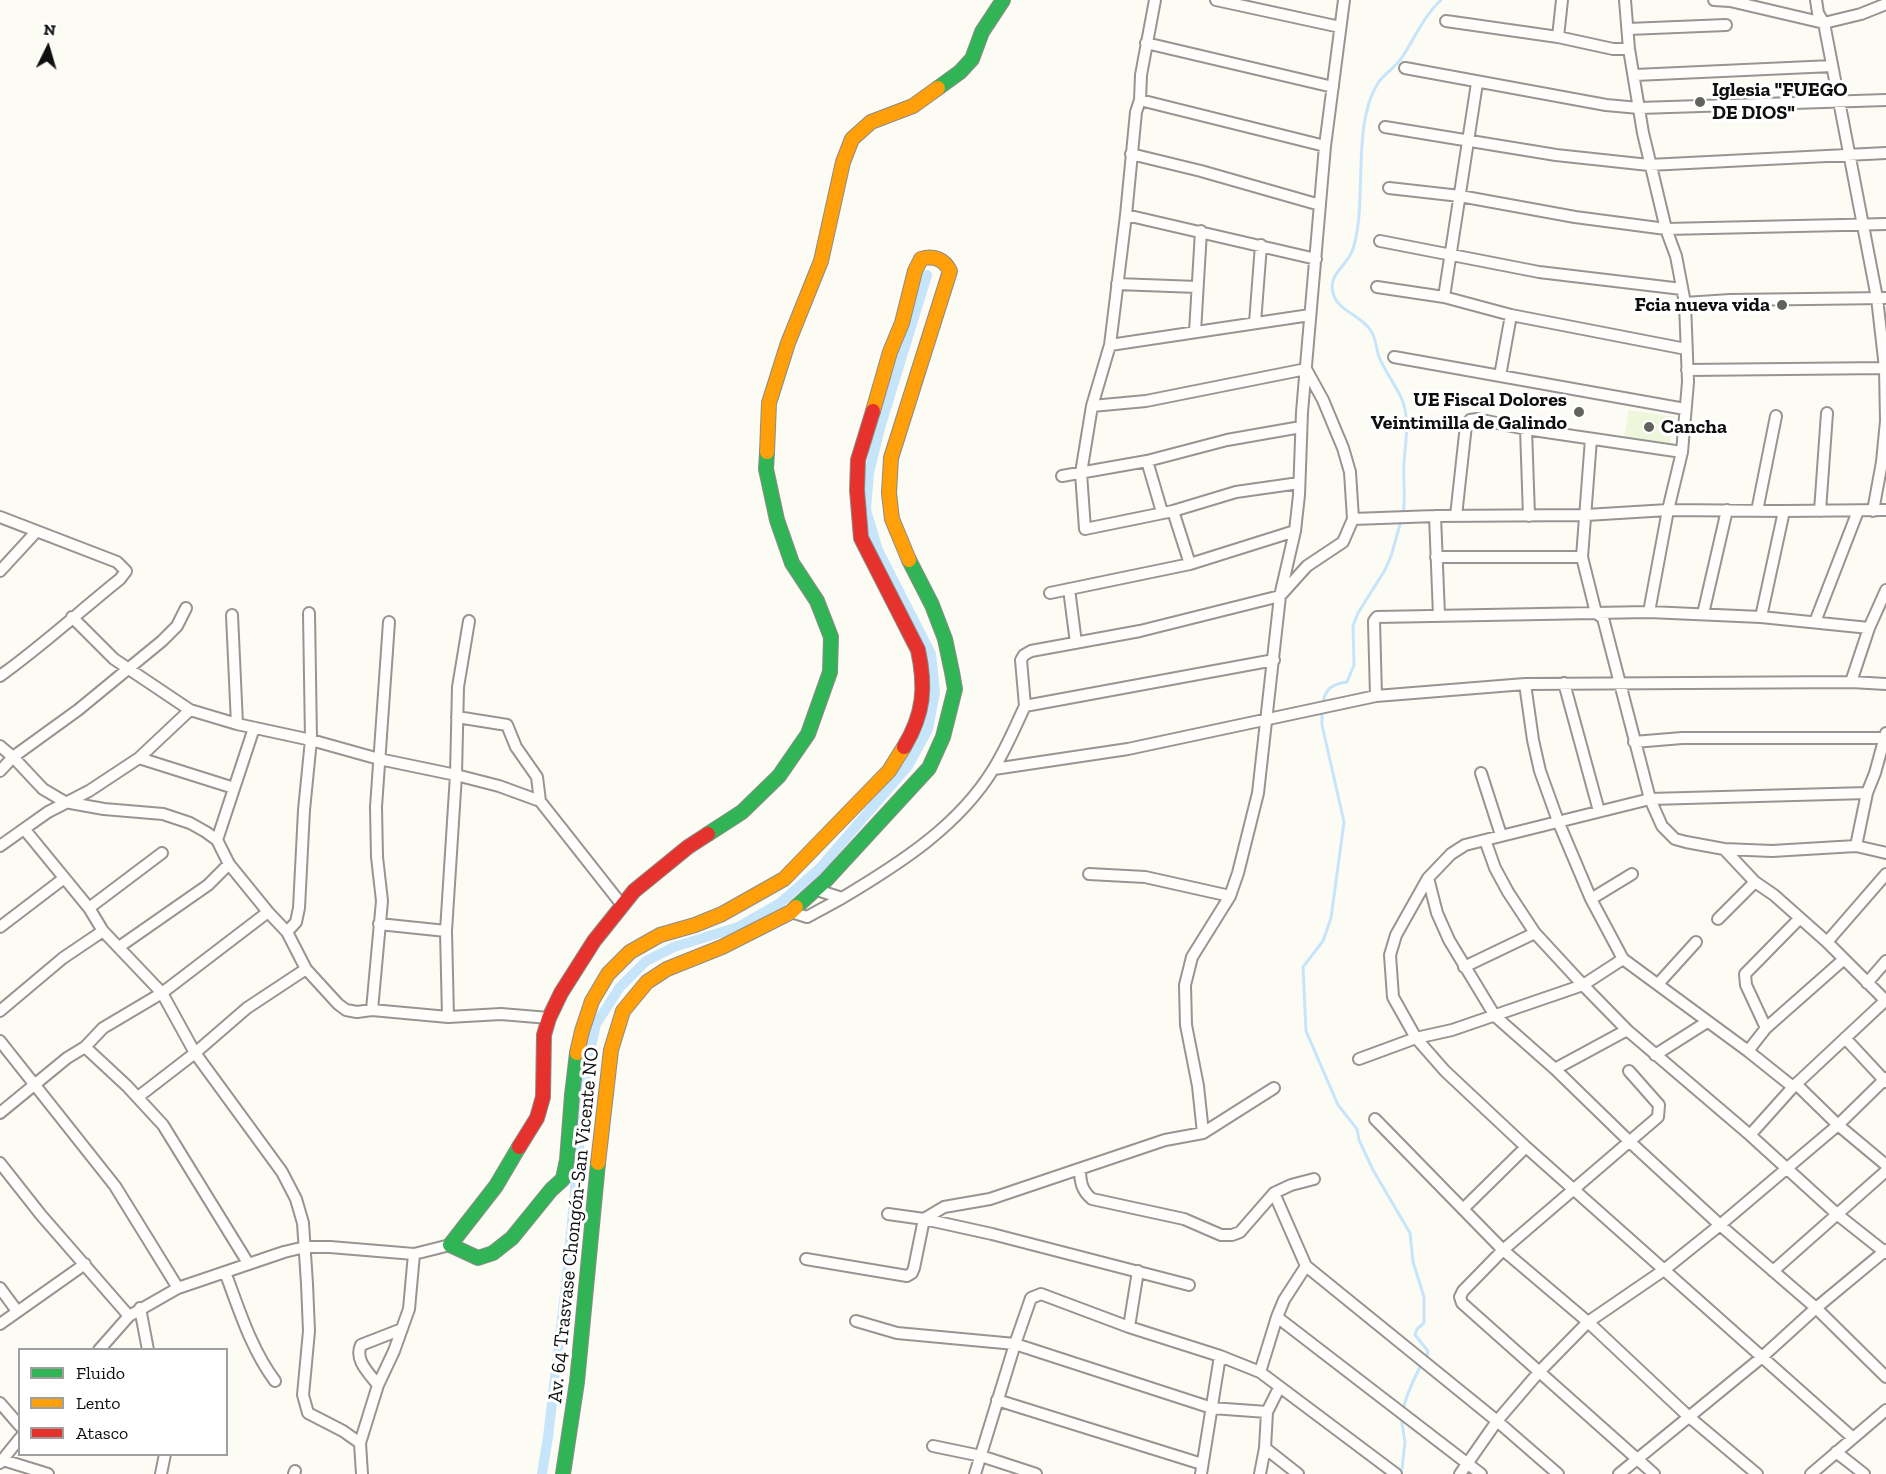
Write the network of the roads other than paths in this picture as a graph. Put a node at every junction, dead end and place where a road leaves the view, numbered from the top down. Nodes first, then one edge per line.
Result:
1 (1003, 0) edge
2 (1155, 0) edge
3 (1216, 0) edge
4 (1344, 0) edge
5 (1562, 0) edge
6 (1626, 0) edge
7 (1714, 0) edge
8 (1816, 0) edge
9 (1886, 4) edge
10 (1821, 18) junction
11 (1446, 21) dead end
12 (1726, 26) dead end
13 (1340, 27) junction
14 (1628, 29) junction
15 (1558, 37) junction
16 (1146, 43) junction
17 (1629, 49) junction
18 (1832, 66) junction
19 (1405, 68) dead end
20 (1635, 75) junction
21 (1477, 83) junction
22 (1333, 87) junction
23 (1140, 100) junction
24 (1886, 100) edge
25 (1838, 101) junction
26 (1639, 108) junction
27 (1385, 127) dead end
28 (1468, 142) junction
29 (1325, 146) junction
30 (1886, 153) edge
31 (1131, 154) junction
32 (1849, 156) junction
33 (1649, 165) junction
34 (1389, 188) dead end
35 (1460, 196) junction
36 (1320, 205) junction
37 (1126, 215) junction
38 (1886, 224) edge
39 (1863, 225) junction
40 (1666, 229) junction
41 (1201, 231) junction
42 (1380, 241) dead end
43 (1261, 245) junction
44 (1451, 255) junction
45 (1316, 259) junction
46 (1117, 284) junction
47 (1197, 287) junction
48 (1377, 287) dead end
49 (1682, 289) junction
50 (1444, 297) junction
51 (1882, 298) edge
52 (1685, 303) junction
53 (1310, 315) junction
54 (1511, 315) junction
55 (1255, 323) junction
56 (1195, 332) junction
57 (1110, 345) junction
58 (1686, 349) junction
59 (1394, 357) dead end
60 (1885, 368) edge
61 (1306, 369) junction
62 (1687, 370) junction
63 (1500, 376) junction
64 (1092, 406) junction
65 (1685, 409) junction
66 (1827, 413) dead end
67 (1776, 416) dead end
68 (1301, 427) junction
69 (1526, 429) junction
70 (1591, 439) junction
71 (1682, 452) junction
72 (1147, 461) junction
73 (1081, 473) junction
74 (1062, 476) dead end
75 (1299, 483) junction
76 (1668, 510) junction
77 (1727, 510) junction
78 (1886, 510) edge
79 (1757, 511) junction
80 (1784, 511) junction
81 (1820, 511) junction
82 (1858, 511) junction
83 (1873, 511) junction
84 (1168, 512) junction
85 (1586, 515) junction
86 (1435, 516) junction
87 (1456, 516) junction
88 (1529, 516) junction
89 (0, 517) edge
90 (1353, 519) junction
91 (1295, 531) junction
92 (36, 532) junction
93 (1436, 557) junction
94 (1582, 557) junction
95 (1190, 564) junction
96 (0, 571) edge
97 (1069, 589) junction
98 (1886, 590) edge
99 (1050, 594) dead end
100 (1280, 596) junction
101 (186, 608) dead end
102 (1649, 612) junction
103 (309, 613) dead end
104 (1596, 613) junction
105 (1703, 614) junction
106 (232, 615) dead end
107 (1439, 615) junction
108 (72, 617) junction
109 (1761, 617) junction
110 (469, 621) dead end
111 (389, 622) dead end
112 (1815, 622) junction
113 (1869, 628) junction
114 (1076, 643) junction
115 (1274, 660) junction
116 (128, 669) junction
117 (0, 676) edge
118 (1851, 682) junction
119 (1564, 683) junction
120 (1620, 683) junction
121 (1525, 684) junction
122 (1886, 684) edge
123 (1376, 696) junction
124 (1025, 706) junction
125 (190, 710) junction
126 (457, 717) junction
127 (1267, 719) junction
128 (237, 724) junction
129 (254, 728) junction
130 (1885, 736) edge
131 (311, 740) junction
132 (1634, 742) junction
133 (0, 746) edge
134 (13, 757) junction
135 (139, 758) junction
136 (378, 759) junction
137 (994, 769) junction
138 (0, 771) edge
139 (1481, 773) dead end
140 (456, 775) junction
141 (1881, 775) edge
142 (234, 788) junction
143 (1867, 793) junction
144 (1650, 799) junction
145 (540, 801) junction
146 (65, 802) junction
147 (1599, 811) junction
148 (1558, 821) junction
149 (25, 830) junction
150 (1501, 836) junction
151 (217, 840) junction
152 (1485, 840) junction
153 (0, 846) edge
154 (1856, 846) junction
155 (1724, 849) junction
156 (162, 853) dead end
157 (1886, 853) edge
158 (229, 864) junction
159 (1089, 874) dead end
160 (1632, 874) dead end
161 (1886, 874) edge
162 (1428, 878) junction
163 (63, 879) junction
164 (1755, 882) junction
165 (817, 890) junction
166 (1230, 896) junction
167 (842, 898) junction
168 (1591, 899) junction
169 (622, 905) junction
170 (89, 908) junction
171 (268, 912) junction
172 (791, 912) junction
173 (1800, 918) junction
174 (1718, 919) dead end
175 (379, 924) junction
176 (0, 927) edge
177 (103, 931) junction
178 (446, 931) junction
179 (287, 932) junction
180 (1535, 933) junction
181 (1696, 942) dead end
182 (1827, 942) junction
183 (119, 947) junction
184 (1623, 959) junction
185 (1843, 960) junction
186 (1886, 961) edge
187 (1464, 967) junction
188 (306, 969) junction
189 (1658, 984) junction
190 (1867, 984) junction
191 (1583, 985) junction
192 (162, 993) junction
193 (1886, 1000) edge
194 (0, 1011) edge
195 (372, 1011) junction
196 (1495, 1016) junction
197 (448, 1017) junction
198 (549, 1018) junction
199 (1707, 1022) junction
200 (1766, 1028) junction
201 (1627, 1030) junction
202 (1416, 1038) junction
203 (1845, 1038) junction
204 (0, 1041) edge
205 (85, 1047) junction
206 (1748, 1051) junction
207 (195, 1053) junction
208 (1655, 1054) junction
209 (1359, 1059) dead end
210 (1555, 1069) junction
211 (1629, 1071) dead end
212 (1885, 1080) edge
213 (36, 1085) junction
214 (1795, 1086) junction
215 (1274, 1088) dead end
216 (138, 1097) junction
217 (0, 1113) edge
218 (1375, 1119) dead end
219 (1838, 1125) junction
220 (1203, 1132) junction
221 (1750, 1135) junction
222 (1630, 1142) junction
223 (1526, 1147) junction
224 (0, 1163) edge
225 (1886, 1165) edge
226 (1786, 1168) junction
227 (1080, 1169) junction
228 (1886, 1171) edge
229 (1314, 1179) dead end
230 (1575, 1189) junction
231 (1274, 1193) junction
232 (1463, 1209) junction
233 (888, 1214) dead end
234 (1838, 1215) junction
235 (924, 1219) junction
236 (1720, 1225) junction
237 (450, 1245) junction
238 (305, 1247) junction
239 (1503, 1250) junction
240 (1885, 1252) edge
241 (414, 1254) junction
242 (806, 1259) dead end
243 (248, 1263) junction
244 (85, 1264) junction
245 (1306, 1266) junction
246 (1664, 1270) junction
247 (1138, 1271) junction
248 (1773, 1271) junction
249 (225, 1272) junction
250 (1189, 1285) dead end
251 (0, 1288) edge
252 (178, 1288) junction
253 (140, 1308) junction
254 (1816, 1308) junction
255 (17, 1311) junction
256 (129, 1316) junction
257 (1276, 1317) junction
258 (856, 1321) dead end
259 (1588, 1323) junction
260 (0, 1324) edge
261 (1129, 1327) junction
262 (402, 1329) junction
263 (1014, 1344) junction
264 (101, 1348) edge
265 (148, 1348) edge
266 (1220, 1356) junction
267 (1761, 1358) junction
268 (1260, 1372) junction
269 (1539, 1372) junction
270 (1886, 1377) edge
271 (275, 1381) dead end
272 (378, 1385) junction
273 (1279, 1388) junction
274 (998, 1400) junction
275 (0, 1403) edge
276 (1212, 1408) junction
277 (1886, 1410) edge
278 (1267, 1412) junction
279 (1688, 1416) junction
280 (1497, 1421) junction
281 (18, 1424) edge
282 (1853, 1438) junction
283 (18, 1440) edge
284 (360, 1443) junction
285 (933, 1446) dead end
286 (1264, 1448) junction
287 (1836, 1452) junction
288 (981, 1455) junction
289 (165, 1456) edge
290 (1637, 1459) junction
291 (1, 1461) edge
292 (1468, 1462) junction
293 (1202, 1469) edge
294 (48, 1474) edge
295 (161, 1474) edge
296 (362, 1474) edge
297 (563, 1474) edge
298 (975, 1474) edge
299 (1036, 1474) edge
300 (1260, 1474) edge
301 (1298, 1474) edge
302 (1396, 1474) edge
303 (1460, 1474) edge
304 (1481, 1474) edge
305 (1558, 1474) edge
306 (1619, 1474) edge
307 (1654, 1474) edge
308 (1757, 1474) edge
309 (1811, 1474) edge
310 (1864, 1474) edge

1 - 169 street
2 - 16 street
3 - 13 street
4 - 13 street
5 - 15 street
6 - 14 street
7 - 10 street
8 - 10 street
9 - 10 street
10 - 18 street
11 - 15 street
12 - 14 street
13 - 22 street
14 - 17 street
15 - 17 street
16 - 22 street
16 - 23 street
17 - 20 street
18 - 20 street
18 - 25 street
19 - 21 street
20 - 26 street
21 - 26 street
21 - 28 street
22 - 29 street
23 - 29 street
23 - 31 street
24 - 25 street
25 - 26 street
25 - 32 street
26 - 33 street
27 - 28 street
28 - 33 street
28 - 35 street
29 - 36 street
30 - 32 street
31 - 36 street
31 - 37 street
32 - 33 street
32 - 39 street
33 - 40 street
34 - 35 street
35 - 40 street
35 - 44 street
36 - 45 street
37 - 41 street
37 - 46 street
38 - 39 street
39 - 40 street
39 - 51 street
40 - 49 street
41 - 43 street
41 - 47 street
42 - 44 street
43 - 45 street
43 - 55 street
44 - 49 street
44 - 50 street
45 - 53 street
46 - 47 street
46 - 57 street
47 - 56 street
48 - 50 street
49 - 52 street
50 - 54 street
51 - 52 street
51 - 60 street
52 - 58 street
53 - 55 street
53 - 61 street
54 - 58 street
54 - 63 street
55 - 56 street
56 - 57 street
57 - 64 street
58 - 62 street
59 - 63 street
60 - 62 street
60 - 83 street
61 - 64 street
61 - 68 street
61 - 90 street
62 - 65 street
63 - 65 street
64 - 73 street
65 - 71 street
66 - 81 street
67 - 79 street
68 - 72 street
68 - 75 street
69 - 70 street
69 - 87 street
69 - 88 street
70 - 71 street
70 - 85 street
71 - 76 street
72 - 73 street
72 - 84 street
73 - 74 street
73 - 84 street
75 - 84 street
75 - 91 street
76 - 77 street
76 - 85 street
76 - 102 street
77 - 79 street
77 - 105 street
78 - 83 street
79 - 80 street
80 - 81 street
80 - 109 street
81 - 82 street
82 - 83 street
82 - 112 street
84 - 95 street
85 - 88 street
85 - 94 street
86 - 87 street
86 - 90 street
86 - 93 street
87 - 88 street
89 - 92 street
90 - 100 street
91 - 95 street
91 - 100 street
92 - 96 street
92 - 108 street
93 - 94 street
93 - 107 street
94 - 104 street
95 - 97 street
97 - 99 street
97 - 114 street
98 - 113 street
100 - 114 street
100 - 115 street
101 - 116 street
102 - 104 street
102 - 105 street
103 - 131 street
104 - 107 street
104 - 120 street
105 - 109 street
106 - 128 street
107 - 123 street
108 - 116 street
108 - 117 street
109 - 112 street
110 - 126 street
111 - 136 street
112 - 113 street
113 - 118 street
114 - 124 street
115 - 124 street
115 - 127 street
116 - 125 street
116 - 134 street
118 - 120 street
118 - 122 street
119 - 120 street
119 - 121 street
119 - 147 street
120 - 132 street
121 - 123 street
121 - 148 street
123 - 127 street
124 - 137 street
125 - 128 street
125 - 135 street
126 - 140 street
126 - 145 street
127 - 137 street
127 - 166 street
128 - 129 street
129 - 131 street
129 - 142 street
130 - 132 street
130 - 141 street
131 - 136 street
131 - 179 street
132 - 144 street
133 - 134 street
134 - 138 street
134 - 146 street
135 - 142 street
135 - 146 street
136 - 140 street
136 - 175 street
137 - 167 street
139 - 150 street
140 - 145 street
140 - 178 street
141 - 143 street
142 - 151 street
143 - 144 street
143 - 154 street
144 - 147 street
144 - 155 street
145 - 169 street
146 - 149 street
146 - 151 street
147 - 148 street
148 - 150 street
148 - 168 street
149 - 153 street
149 - 163 street
150 - 152 street
151 - 158 street
152 - 162 street
152 - 180 street
154 - 155 street
154 - 157 street
155 - 164 street
156 - 170 street
158 - 171 street
158 - 183 street
159 - 166 street
160 - 168 street
161 - 182 street
162 - 187 street
162 - 202 street
163 - 170 street
163 - 176 street
164 - 173 street
164 - 174 street
165 - 167 street
165 - 172 street, Av. 64 Trasvase Chongón-San Vicente NO
165 - 237 street, Av. 64 Trasvase Chongón-San Vicente NO
166 - 220 street
167 - 172 street
168 - 184 street
169 - 198 street
170 - 177 street
171 - 179 street
171 - 192 street
172 - 297 street, Av. 64 Trasvase Chongón-San Vicente NO
173 - 182 street
173 - 200 street
175 - 178 street
175 - 195 street
177 - 183 street
177 - 194 street
178 - 197 street
179 - 188 street
180 - 187 street
180 - 191 street
181 - 189 street
182 - 185 street
183 - 192 street
184 - 189 street
184 - 191 street
185 - 190 street
185 - 200 street
186 - 190 street
187 - 196 street
188 - 195 street
188 - 207 street
189 - 199 street
190 - 193 street
191 - 196 street
191 - 201 street
192 - 205 street
192 - 207 street
193 - 203 street
195 - 197 street
196 - 202 street
196 - 210 street
197 - 198 street
198 - 237 street
199 - 206 street
199 - 208 street
200 - 206 street
201 - 208 street
201 - 210 street
202 - 209 street
202 - 223 street
203 - 212 street
203 - 214 street
204 - 213 street
205 - 213 street
205 - 216 street
206 - 214 street
207 - 216 street
207 - 238 street
208 - 221 street
210 - 222 street
211 - 222 street
212 - 219 street
213 - 217 street
213 - 252 street
214 - 219 street
214 - 221 street
215 - 220 street
216 - 243 street
218 - 232 street
219 - 225 street
219 - 226 street
220 - 227 street
221 - 226 street
222 - 230 street
222 - 236 street
223 - 230 street
223 - 232 street
224 - 244 street
226 - 234 street
226 - 236 street
227 - 231 street
227 - 235 street
228 - 234 street
229 - 231 street
230 - 239 street
230 - 246 street
231 - 245 street
232 - 239 street
233 - 235 street
234 - 240 street
234 - 248 street
235 - 242 street
235 - 247 street
236 - 246 street
236 - 248 street
237 - 241 street
238 - 241 street
238 - 243 street
238 - 284 street
239 - 259 street
239 - 269 street
240 - 254 street
241 - 262 street
243 - 249 street
244 - 255 street
244 - 256 street
245 - 257 street
245 - 280 street
246 - 259 street
246 - 267 street
247 - 250 street
247 - 261 street
248 - 254 street
249 - 252 street
249 - 271 street
251 - 255 street
252 - 253 street
253 - 256 street
253 - 265 street
254 - 267 street
254 - 270 street
255 - 260 street
256 - 264 street
257 - 268 street
257 - 292 street
258 - 263 street
259 - 269 street
259 - 279 street
261 - 263 street
261 - 266 street
262 - 272 street
262 - 272 street
263 - 274 street
263 - 276 street
266 - 268 street
266 - 276 street
267 - 279 street
267 - 282 street
268 - 273 street
269 - 280 street
269 - 290 street
272 - 284 street
273 - 278 street
273 - 302 street
274 - 288 street
274 - 293 street
275 - 281 street
276 - 278 street
276 - 293 street
277 - 282 street
278 - 286 street
279 - 290 street
279 - 308 street
280 - 292 street
280 - 305 street
282 - 287 street
283 - 291 street
284 - 296 street
285 - 288 street
286 - 300 street
286 - 301 street
287 - 309 street
287 - 310 street
288 - 298 street
288 - 299 street
289 - 295 street
290 - 306 street
290 - 307 street
291 - 294 street
292 - 303 street
292 - 304 street

